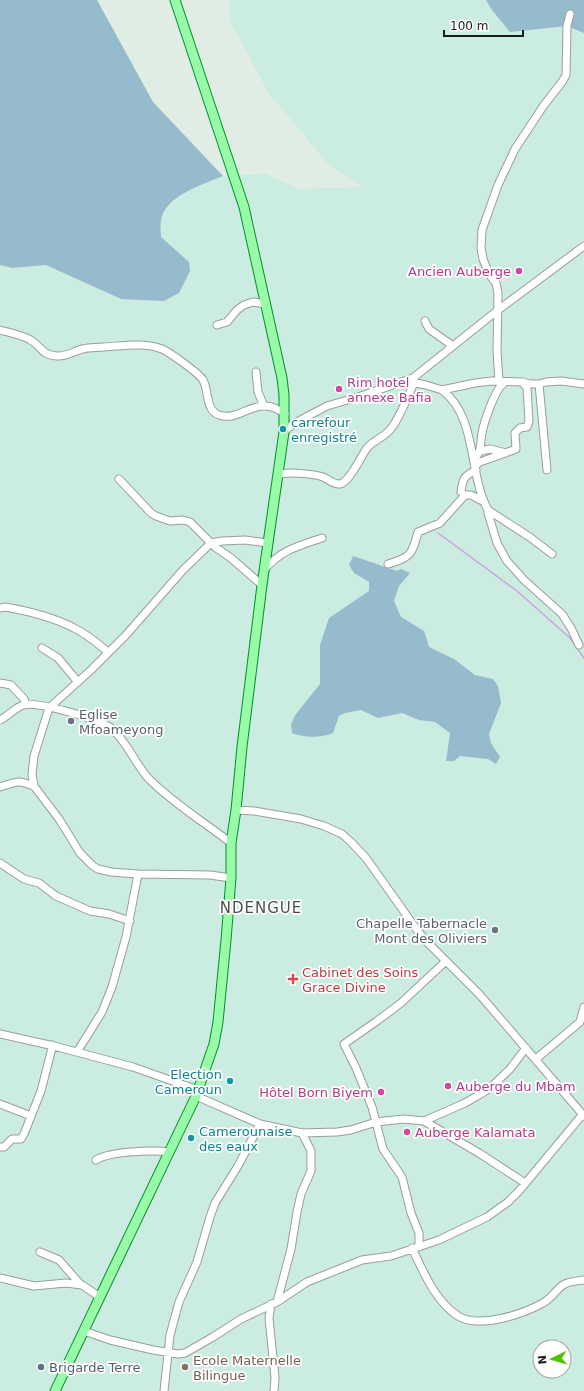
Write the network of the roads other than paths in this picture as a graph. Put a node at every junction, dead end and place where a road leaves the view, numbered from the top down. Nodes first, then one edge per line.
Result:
1 (175, 0) edge
2 (570, 14) dead end
3 (584, 246) edge
4 (266, 304) junction
5 (498, 310) junction
6 (424, 321) dead end
7 (216, 325) dead end
8 (0, 330) edge
9 (453, 346) junction
10 (256, 372) dead end
11 (414, 380) junction
12 (502, 382) junction
13 (522, 382) junction
14 (539, 384) junction
15 (584, 384) edge
16 (442, 390) junction
17 (264, 406) junction
18 (285, 414) junction
19 (284, 432) junction
20 (481, 451) junction
21 (506, 453) junction
22 (475, 465) junction
23 (547, 470) dead end
24 (278, 475) junction
25 (119, 479) dead end
26 (465, 495) junction
27 (484, 502) junction
28 (488, 510) junction
29 (322, 538) dead end
30 (211, 543) junction
31 (268, 543) junction
32 (552, 554) dead end
33 (388, 564) dead end
34 (264, 570) junction
35 (262, 585) junction
36 (0, 608) edge
37 (579, 645) dead end
38 (42, 648) dead end
39 (108, 652) junction
40 (78, 682) junction
41 (0, 683) edge
42 (24, 705) junction
43 (49, 708) junction
44 (0, 720) edge
45 (0, 786) edge
46 (34, 786) junction
47 (236, 810) junction
48 (231, 843) junction
49 (0, 863) edge
50 (138, 874) junction
51 (231, 878) junction
52 (130, 920) junction
53 (446, 961) junction
54 (584, 1007) edge
55 (0, 1034) edge
56 (52, 1045) junction
57 (526, 1048) junction
58 (77, 1052) junction
59 (536, 1059) junction
60 (197, 1093) junction
61 (0, 1104) edge
62 (583, 1115) edge
63 (31, 1116) junction
64 (424, 1121) junction
65 (376, 1122) junction
66 (260, 1124) junction
67 (302, 1133) junction
68 (0, 1147) edge
69 (170, 1152) junction
70 (96, 1160) dead end
71 (525, 1183) junction
72 (415, 1247) junction
73 (40, 1252) dead end
74 (0, 1278) edge
75 (584, 1280) edge
76 (82, 1286) junction
77 (100, 1297) junction
78 (274, 1303) junction
79 (255, 1312) junction
80 (269, 1318) junction
81 (84, 1331) junction
82 (167, 1353) junction
83 (56, 1391) edge
84 (164, 1391) edge
85 (274, 1391) edge

1 - 4 main road
2 - 5 street
3 - 5 street
4 - 7 street
4 - 18 main road
5 - 9 street
5 - 12 street
6 - 9 street
8 - 17 street
9 - 11 street
10 - 17 street
11 - 16 street
11 - 19 street
11 - 24 street
12 - 13 street
12 - 16 street
12 - 20 street
13 - 14 street
13 - 21 street
14 - 15 street
14 - 23 street
16 - 22 street
17 - 18 street
18 - 19 main road
19 - 24 main road
20 - 21 street
20 - 22 street
21 - 22 street
22 - 26 street
22 - 27 street
24 - 31 main road
25 - 30 street
26 - 27 street
26 - 33 street
27 - 28 street
28 - 32 street
28 - 37 street
29 - 34 street
30 - 31 street
30 - 35 street
30 - 39 street
31 - 34 main road
34 - 35 main road
35 - 47 main road
36 - 39 street
38 - 40 street
39 - 40 street
40 - 43 street
41 - 42 street
42 - 43 street
42 - 44 street
43 - 46 street
43 - 48 street
45 - 46 street
46 - 50 street
47 - 48 main road
47 - 53 street
48 - 51 main road
49 - 52 street
50 - 51 street
50 - 52 street
51 - 60 main road
52 - 58 street
53 - 57 street
53 - 65 street
54 - 59 street
55 - 56 street
56 - 58 street
56 - 63 street
57 - 59 street
57 - 64 street
58 - 60 street
59 - 62 street
60 - 66 street
60 - 69 main road
61 - 63 street
62 - 71 street
63 - 68 street
64 - 65 street
64 - 71 street
65 - 67 street
65 - 72 street
66 - 67 street
66 - 82 street
67 - 78 street
69 - 70 street
69 - 77 main road
71 - 72 street
72 - 75 street
72 - 78 street
73 - 76 street
74 - 76 street
76 - 77 street
77 - 81 main road
78 - 79 street
78 - 80 street
79 - 80 street
79 - 82 street
80 - 85 street
81 - 82 street
81 - 83 main road
82 - 84 street

